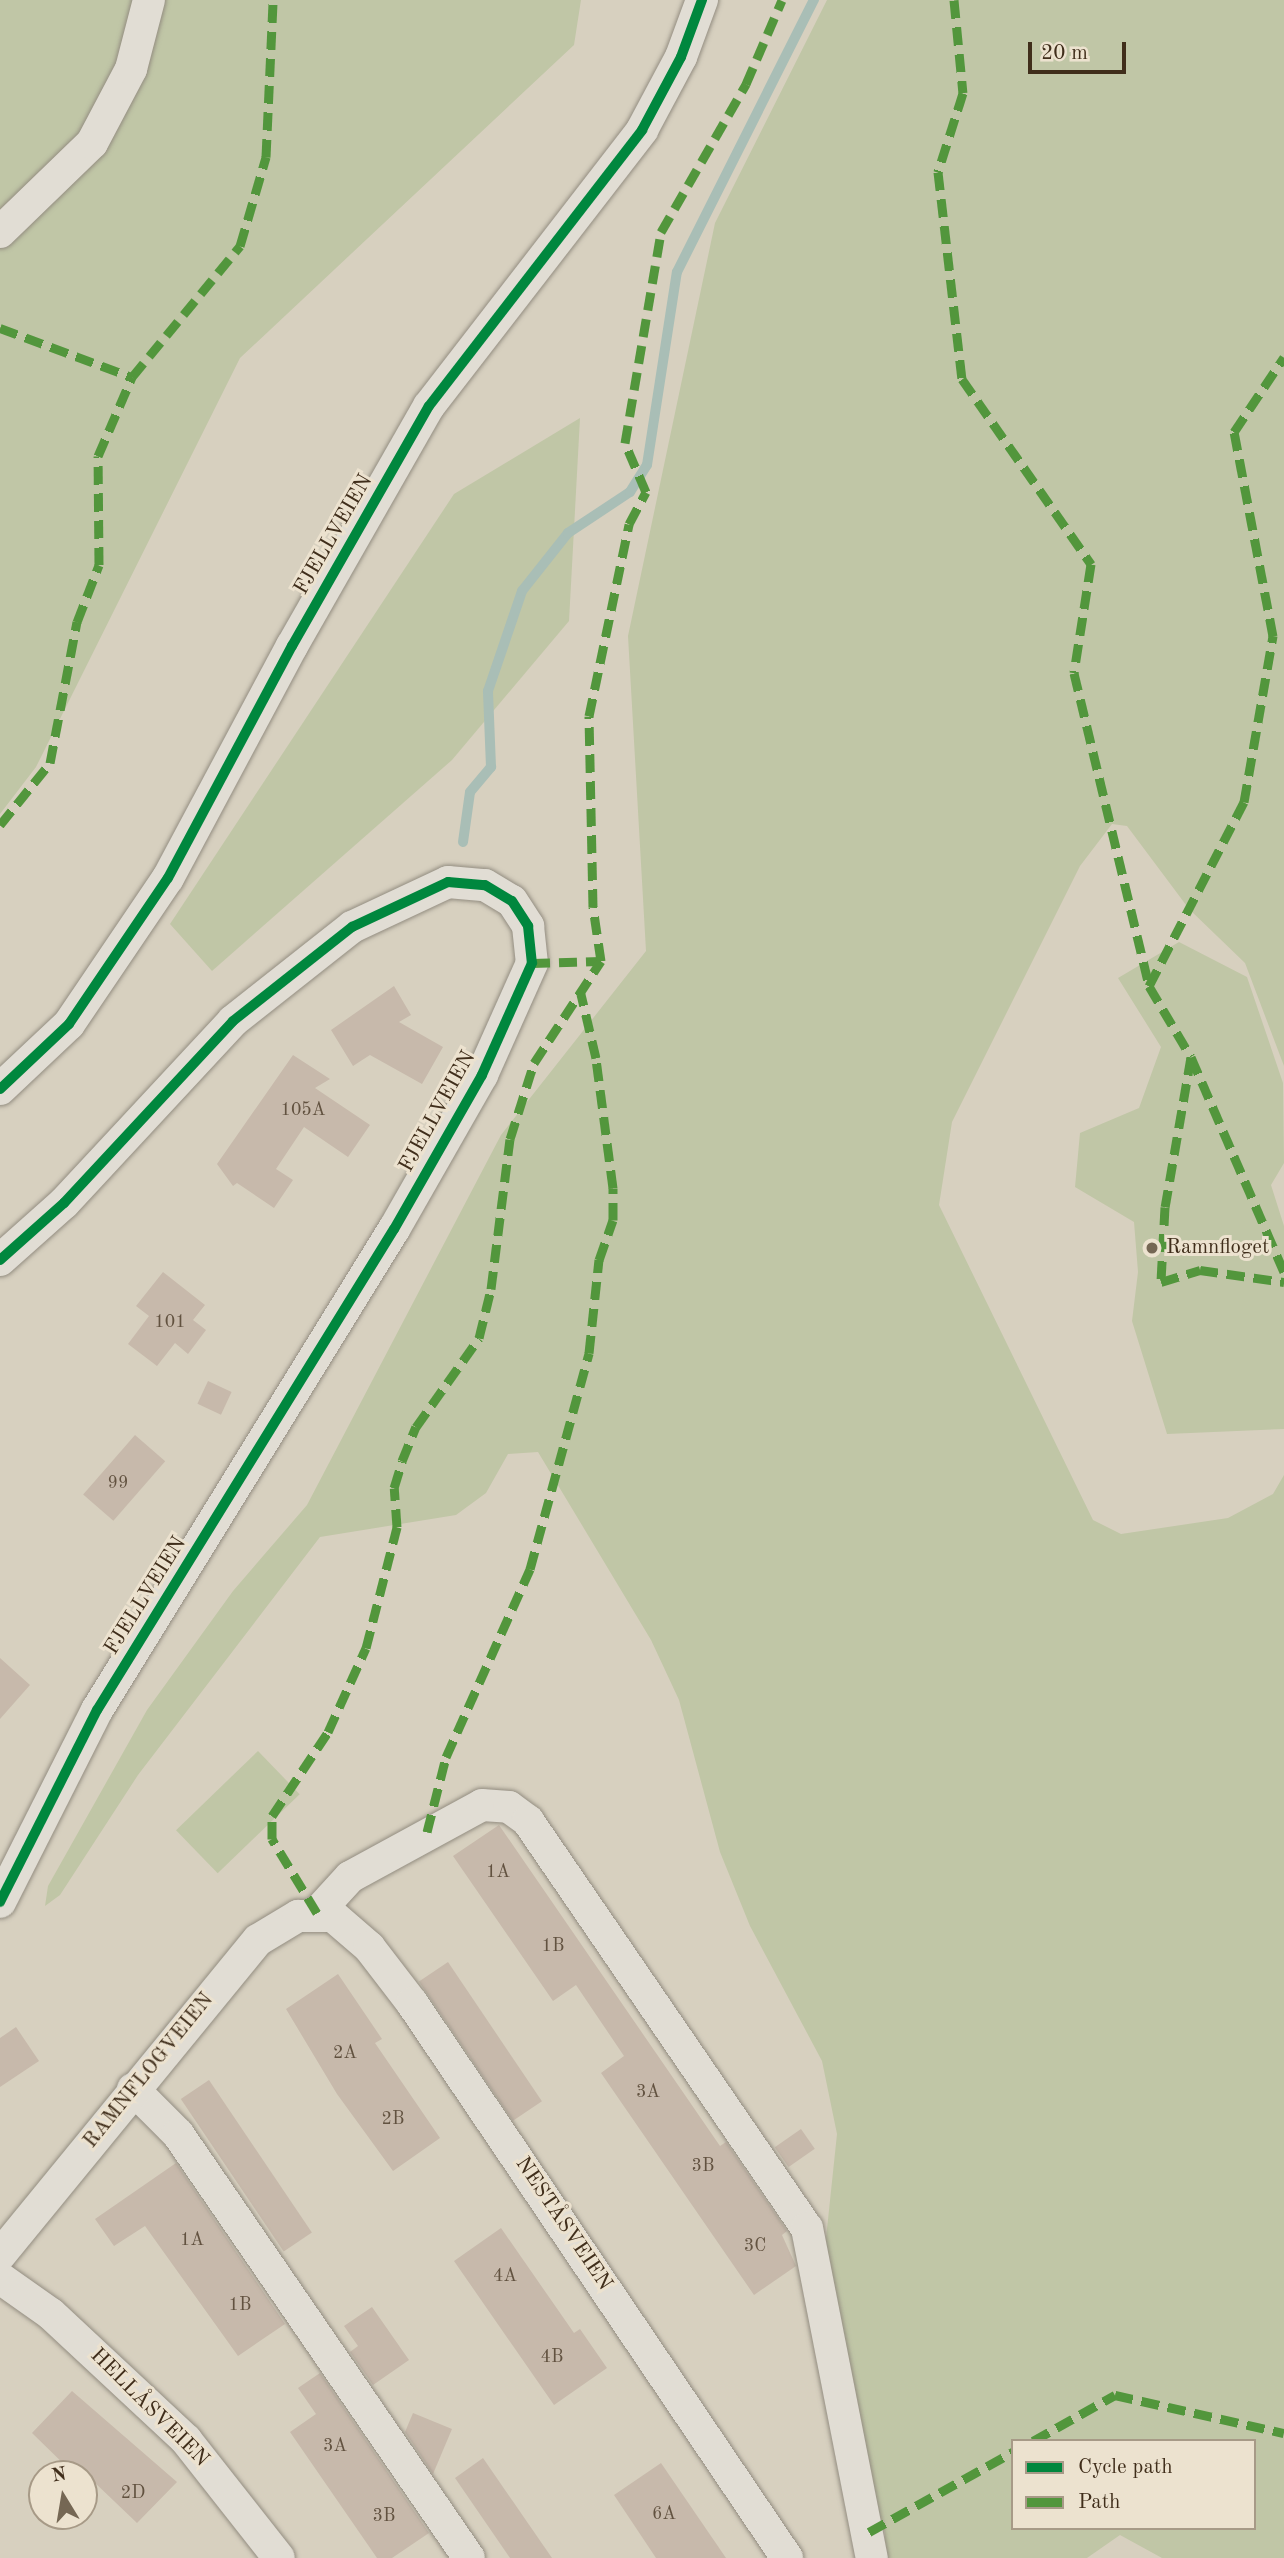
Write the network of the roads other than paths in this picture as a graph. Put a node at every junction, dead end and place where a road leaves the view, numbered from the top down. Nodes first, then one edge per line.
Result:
1 (149, 0) edge
2 (702, 0) edge
3 (0, 232) edge
4 (0, 1088) edge
5 (0, 1260) edge
6 (0, 1902) edge
7 (317, 1913) junction
8 (133, 2089) junction
9 (0, 2255) edge
10 (0, 2278) edge
11 (279, 2558) edge
12 (469, 2558) edge
13 (788, 2558) edge
14 (872, 2558) edge

1 - 3 street
2 - 4 street, FJELLVEIEN
5 - 6 street, FJELLVEIEN
7 - 8 street, RAMNFLOGVEIEN
7 - 13 street, NESTÅSVEIEN
7 - 14 street
8 - 9 street, RAMNFLOGVEIEN
8 - 12 street
10 - 11 street, HELLÅSVEIEN

